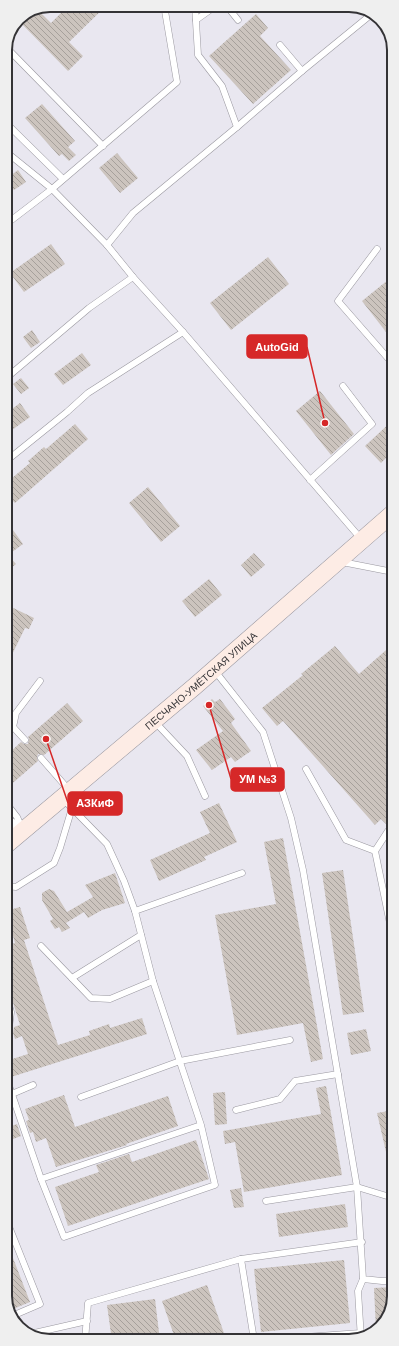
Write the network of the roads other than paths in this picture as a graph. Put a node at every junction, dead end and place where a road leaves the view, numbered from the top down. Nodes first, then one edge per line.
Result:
1 (165, 12) edge
2 (195, 12) edge
3 (207, 12) edge
4 (232, 12) edge
5 (368, 17) edge
6 (196, 20) junction
7 (238, 20) dead end
8 (280, 46) dead end
9 (12, 53) edge
10 (302, 71) junction
11 (237, 127) junction
12 (12, 129) edge
13 (102, 146) junction
14 (12, 157) edge
15 (63, 179) junction
16 (52, 189) junction
17 (12, 220) edge
18 (107, 245) junction
19 (377, 249) dead end
20 (133, 276) junction
21 (182, 332) junction
22 (387, 357) edge
23 (12, 373) edge
24 (343, 386) dead end
25 (12, 456) edge
26 (310, 480) junction
27 (387, 518) edge
28 (362, 540) junction
29 (338, 561) junction
30 (387, 571) edge
31 (213, 670) junction
32 (40, 681) dead end
33 (154, 721) junction
34 (13, 727) joint
35 (24, 740) dead end
36 (41, 758) dead end
37 (306, 769) dead end
38 (205, 796) dead end
39 (68, 799) junction
40 (12, 811) edge
41 (12, 825) edge
42 (22, 831) junction
43 (387, 833) edge
44 (12, 840) edge
45 (375, 851) junction
46 (242, 873) dead end
47 (12, 887) edge
48 (387, 909) edge
49 (135, 911) junction
50 (141, 935) junction
51 (41, 946) dead end
52 (72, 978) junction
53 (153, 981) junction
54 (290, 1040) dead end
55 (180, 1062) junction
56 (338, 1074) junction
57 (33, 1085) dead end
58 (12, 1094) joint
59 (81, 1097) dead end
60 (236, 1110) dead end
61 (201, 1125) junction
62 (41, 1179) junction
63 (357, 1187) junction
64 (387, 1196) edge
65 (266, 1201) dead end
66 (12, 1234) edge
67 (362, 1242) junction
68 (241, 1259) junction
69 (363, 1279) junction
70 (387, 1281) edge
71 (17, 1314) edge
72 (87, 1321) junction
73 (38, 1332) edge
74 (361, 1332) edge
75 (86, 1334) edge
76 (253, 1334) edge

1 - 13 lane
2 - 6 lane
3 - 6 lane
4 - 7 lane
5 - 10 lane
6 - 11 lane
8 - 10 lane
9 - 13 lane
10 - 11 lane
11 - 18 lane
12 - 15 lane
13 - 15 lane
14 - 16 lane
15 - 16 lane
16 - 17 lane
16 - 18 lane
18 - 20 lane
19 - 22 lane
20 - 21 lane
20 - 23 lane
21 - 25 lane
21 - 26 lane
24 - 26 lane
26 - 28 lane
27 - 28 main road, ПЕСЧАНО-УМЁТСКАЯ УЛИЦА
28 - 29 main road, ПЕСЧАНО-УМЁТСКАЯ УЛИЦА
29 - 30 lane
29 - 31 main road, ПЕСЧАНО-УМЁТСКАЯ УЛИЦА
31 - 33 main road, ПЕСЧАНО-УМЁТСКАЯ УЛИЦА
31 - 56 lane
32 - 34 lane
33 - 38 lane
33 - 39 main road, ПЕСЧАНО-УМЁТСКАЯ УЛИЦА
34 - 35 lane
36 - 39 lane
37 - 45 lane
39 - 42 main road, ПЕСЧАНО-УМЁТСКАЯ УЛИЦА
39 - 47 lane
39 - 49 lane
40 - 42 lane
41 - 42 street
42 - 44 main road, ПЕСЧАНО-УМЁТСКАЯ УЛИЦА
43 - 45 lane
45 - 48 lane
46 - 49 lane
49 - 50 lane
50 - 52 lane
50 - 53 lane
51 - 52 lane
52 - 53 lane
53 - 55 lane
54 - 55 lane
55 - 59 lane
55 - 61 lane
56 - 60 lane
56 - 63 lane
57 - 58 lane
58 - 62 lane
61 - 62 lane
61 - 62 lane
63 - 64 lane
63 - 65 lane
63 - 67 lane
66 - 71 lane
67 - 68 lane
67 - 69 lane
68 - 72 lane
68 - 76 lane
69 - 70 lane
69 - 74 lane
72 - 73 lane
72 - 75 lane

